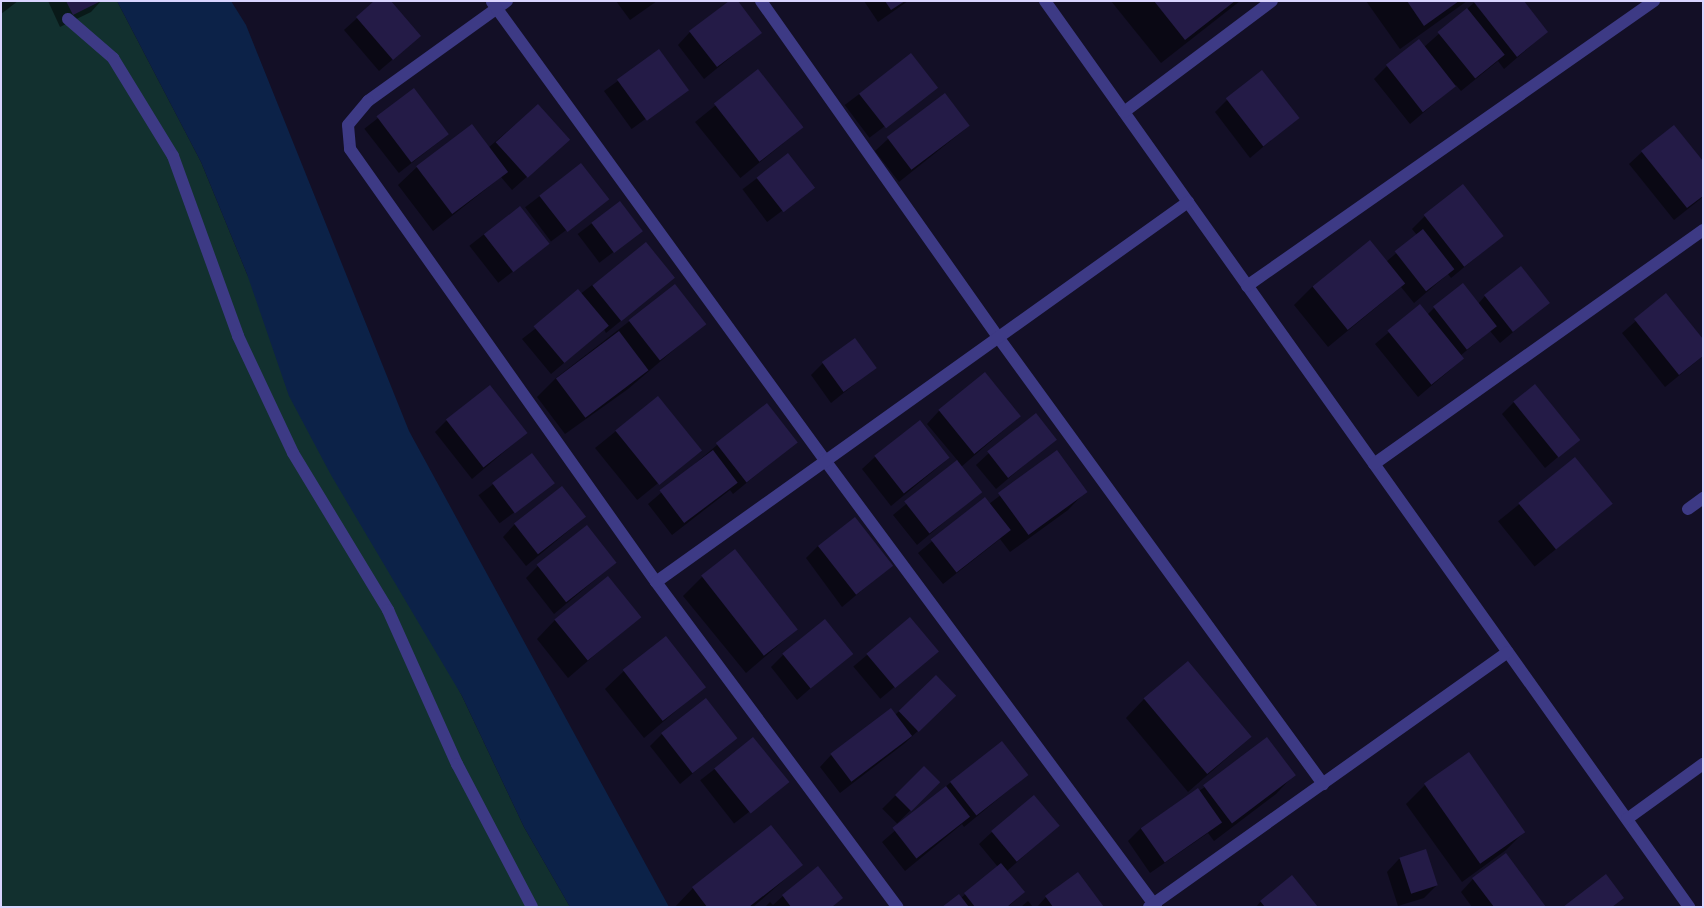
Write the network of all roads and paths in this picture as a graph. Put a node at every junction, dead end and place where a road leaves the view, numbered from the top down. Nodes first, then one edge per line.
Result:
1 (761, 1) edge
2 (1045, 1) edge
3 (1272, 1) edge
4 (1654, 1) edge
5 (498, 4) edge
6 (68, 19) dead end
7 (1124, 112) junction
8 (1188, 202) junction
9 (1703, 230) edge
10 (1247, 286) junction
11 (998, 337) junction
12 (824, 459) junction
13 (1374, 464) junction
14 (1703, 498) edge
15 (1688, 509) dead end
16 (656, 582) junction
17 (1508, 652) junction
18 (1703, 764) edge
19 (1323, 784) junction
20 (1627, 819) junction
21 (1153, 906) edge
22 (532, 907) edge
23 (897, 907) edge
24 (1689, 907) edge

1 - 11 street
2 - 7 street
3 - 7 street
4 - 10 street
5 - 12 street
5 - 16 street
6 - 22 street
7 - 8 street
8 - 10 street
8 - 11 street
9 - 13 street
10 - 13 street
11 - 12 street
11 - 19 street
12 - 16 street
12 - 21 street
13 - 17 street
14 - 15 street
16 - 23 street
17 - 19 street
17 - 20 street
18 - 20 street
19 - 21 street
20 - 24 street

